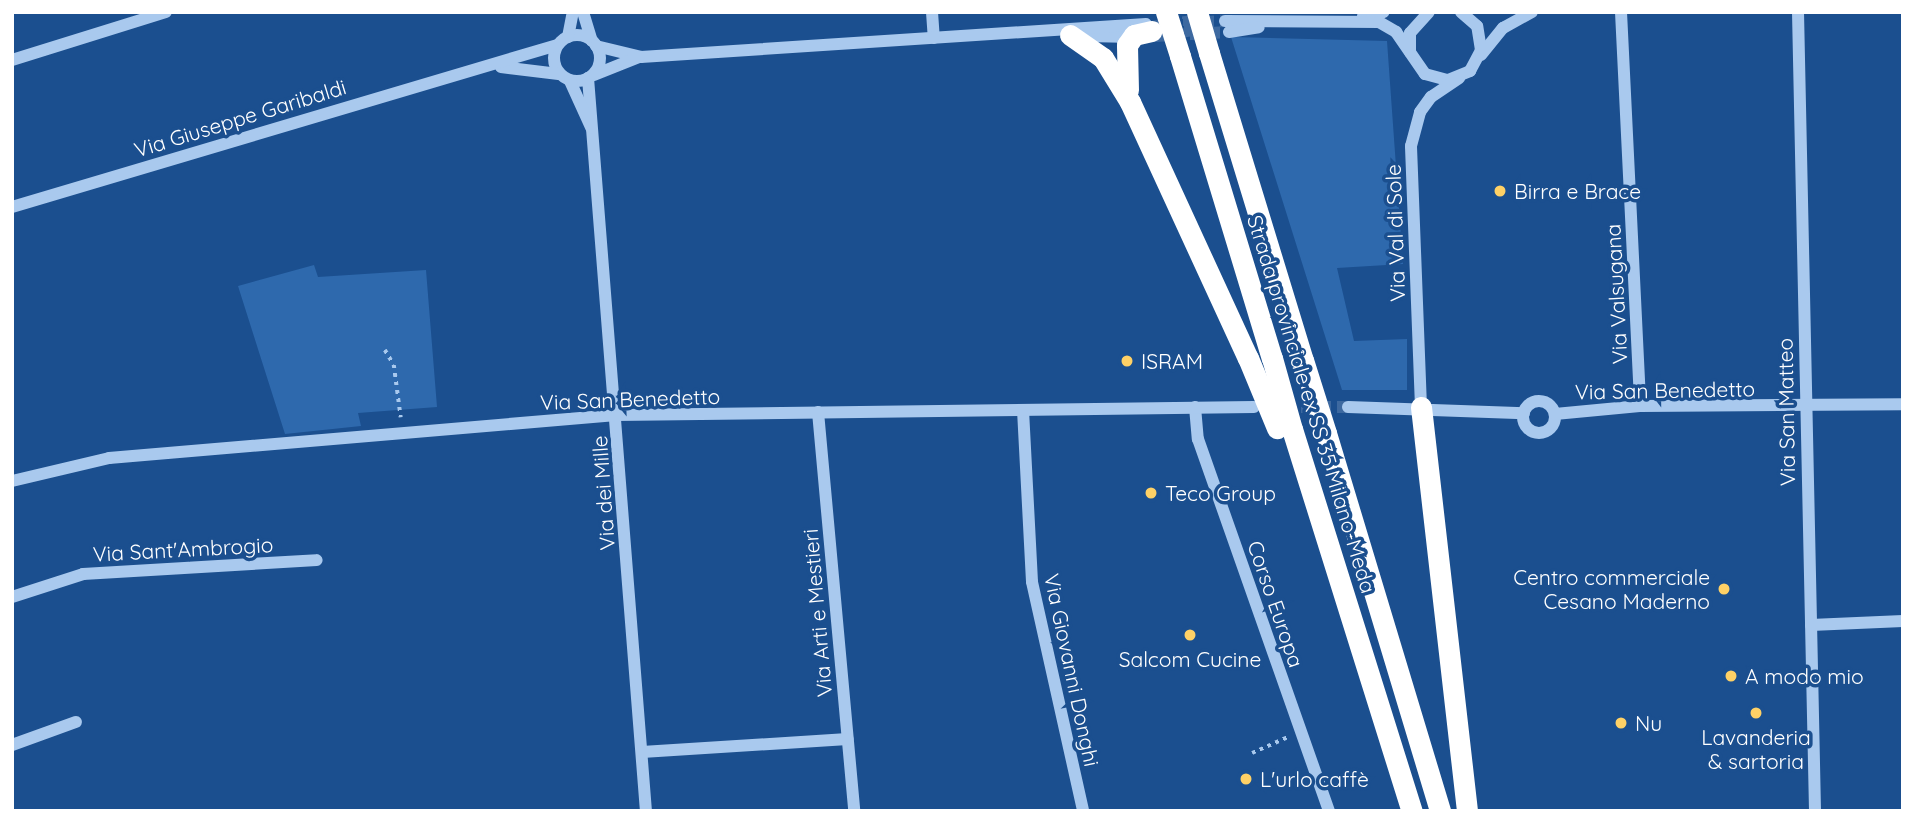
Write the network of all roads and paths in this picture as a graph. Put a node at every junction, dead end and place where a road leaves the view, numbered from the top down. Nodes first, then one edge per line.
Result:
1 (166, 12) edge
2 (573, 12) edge
3 (583, 12) edge
4 (932, 12) edge
5 (1197, 12) edge
6 (1384, 12) edge
7 (1429, 12) edge
8 (1461, 12) edge
9 (1532, 12) edge
10 (1621, 12) edge
11 (1798, 12) edge
12 (1346, 19) junction
13 (1156, 26) edge
14 (1227, 27) tunnel mouth
15 (1037, 33) junction
16 (1070, 35) junction
17 (568, 37) junction
18 (1131, 37) junction
19 (934, 38) junction
20 (594, 43) junction
21 (557, 45) junction
22 (1411, 56) junction
23 (641, 57) junction
24 (12, 60) edge
25 (1477, 61) junction
26 (480, 66) junction
27 (591, 77) junction
28 (565, 78) junction
29 (1459, 78) junction
30 (1130, 102) junction
31 (592, 131) junction
32 (12, 207) edge
33 (385, 349) dead end
34 (1903, 404) edge
35 (1640, 406) junction
36 (1195, 407) junction
37 (1254, 407) dead end
38 (1348, 407) tunnel mouth
39 (1421, 407) junction
40 (1804, 407) junction
41 (1023, 410) junction
42 (818, 412) junction
43 (1524, 413) junction
44 (1555, 414) junction
45 (616, 415) junction
46 (1284, 429) junction
47 (402, 433) junction
48 (12, 481) edge
49 (317, 561) dead end
50 (12, 597) edge
51 (1903, 621) edge
52 (1811, 625) junction
53 (76, 722) dead end
54 (1301, 733) junction
55 (848, 739) junction
56 (12, 745) edge
57 (642, 752) junction
58 (1252, 753) dead end
59 (646, 811) edge
60 (853, 811) edge
61 (1083, 811) edge
62 (1329, 811) edge
63 (1412, 811) edge
64 (1440, 811) edge
65 (1467, 811) edge
66 (1815, 811) edge

1 - 24 street
2 - 17 street
3 - 20 street
4 - 19 street
5 - 64 highway, Strada provinciale ex SS 35 Milano-Meda, bridge
6 - 12 street
7 - 22 street
8 - 25 street
9 - 25 street, Via Val di Sole
10 - 35 street, Via Valsugana
11 - 40 street, Via San Matteo
12 - 14 street
12 - 22 street
13 - 15 street
13 - 18 highway
13 - 46 highway, Strada provinciale ex SS 35 Milano-Meda, bridge
15 - 16 street
15 - 19 street
16 - 18 street
16 - 30 highway
17 - 20 street
17 - 21 street
18 - 30 highway
19 - 23 street
20 - 23 street
20 - 27 street
21 - 26 street, Via Giuseppe Garibaldi
21 - 28 street
22 - 29 street
23 - 27 street
25 - 29 street, Via Val di Sole
26 - 28 street, Via Giuseppe Garibaldi
26 - 32 street, Via Giuseppe Garibaldi
27 - 28 street
27 - 31 street, Via dei Mille
28 - 31 street, Via dei Mille
29 - 39 street, Via Val di Sole
30 - 46 highway, bridge
31 - 45 street, Via dei Mille
33 - 47 path
34 - 40 street, Via San Benedetto
35 - 40 street, Via San Benedetto
35 - 44 street, Via San Benedetto
36 - 37 street, Via San Benedetto
36 - 41 street, Via San Benedetto
36 - 54 street, Corso Europa
38 - 39 street, Via San Benedetto
39 - 43 street, Via San Benedetto
39 - 65 highway
40 - 52 street, Via San Matteo
41 - 42 street, Via San Benedetto
41 - 61 street, Via Giovanni Donghi
42 - 45 street, Via San Benedetto
42 - 55 street, Via Arti e Mestieri
43 - 44 street, Via San Benedetto
43 - 44 street, Via San Benedetto
45 - 47 street, Via San Benedetto
45 - 57 street, Via dei Mille
46 - 63 highway, Strada provinciale ex SS 35 Milano-Meda
47 - 48 street, Via San Benedetto
49 - 50 street, Via Sant'Ambrogio
51 - 52 street
52 - 66 street, Via San Matteo
53 - 56 street
54 - 58 path
54 - 62 street, Corso Europa
55 - 57 street
55 - 60 street, Via Arti e Mestieri
57 - 59 street, Via dei Mille

